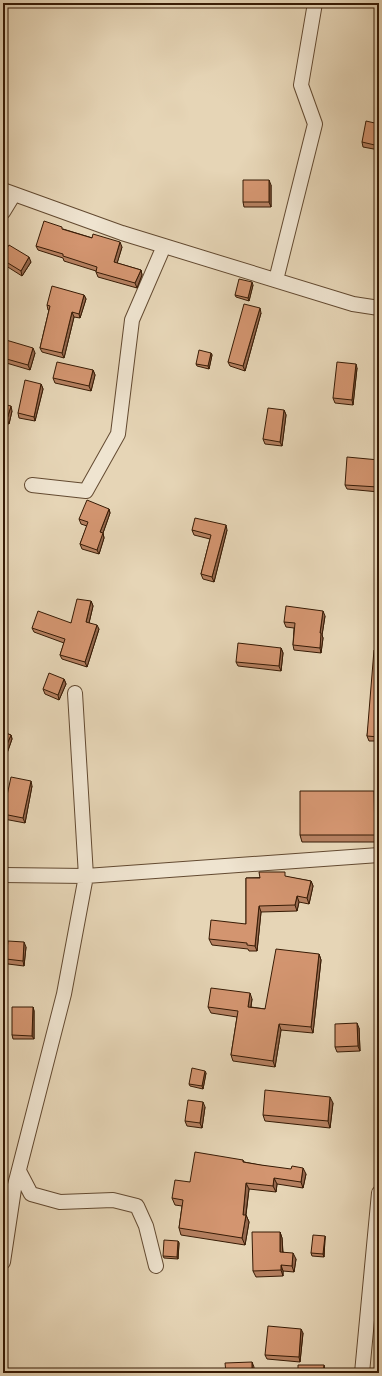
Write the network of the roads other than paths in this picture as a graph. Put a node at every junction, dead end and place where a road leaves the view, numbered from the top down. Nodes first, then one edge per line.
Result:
1 (315, 3) edge
2 (8, 192) edge
3 (3, 212) edge
4 (164, 246) junction
5 (276, 280) junction
6 (379, 308) edge
7 (32, 485) dead end
8 (75, 693) dead end
9 (379, 855) edge
10 (3, 875) edge
11 (86, 876) junction
12 (19, 1171) junction
13 (379, 1193) edge
14 (378, 1223) edge
15 (3, 1262) edge
16 (156, 1266) dead end
17 (362, 1373) edge

1 - 5 street
2 - 3 street
2 - 4 street
4 - 5 street
4 - 7 street
5 - 6 street
8 - 11 street
9 - 11 street
10 - 11 street
11 - 12 street
12 - 15 street
12 - 16 street
13 - 14 street
14 - 17 street

